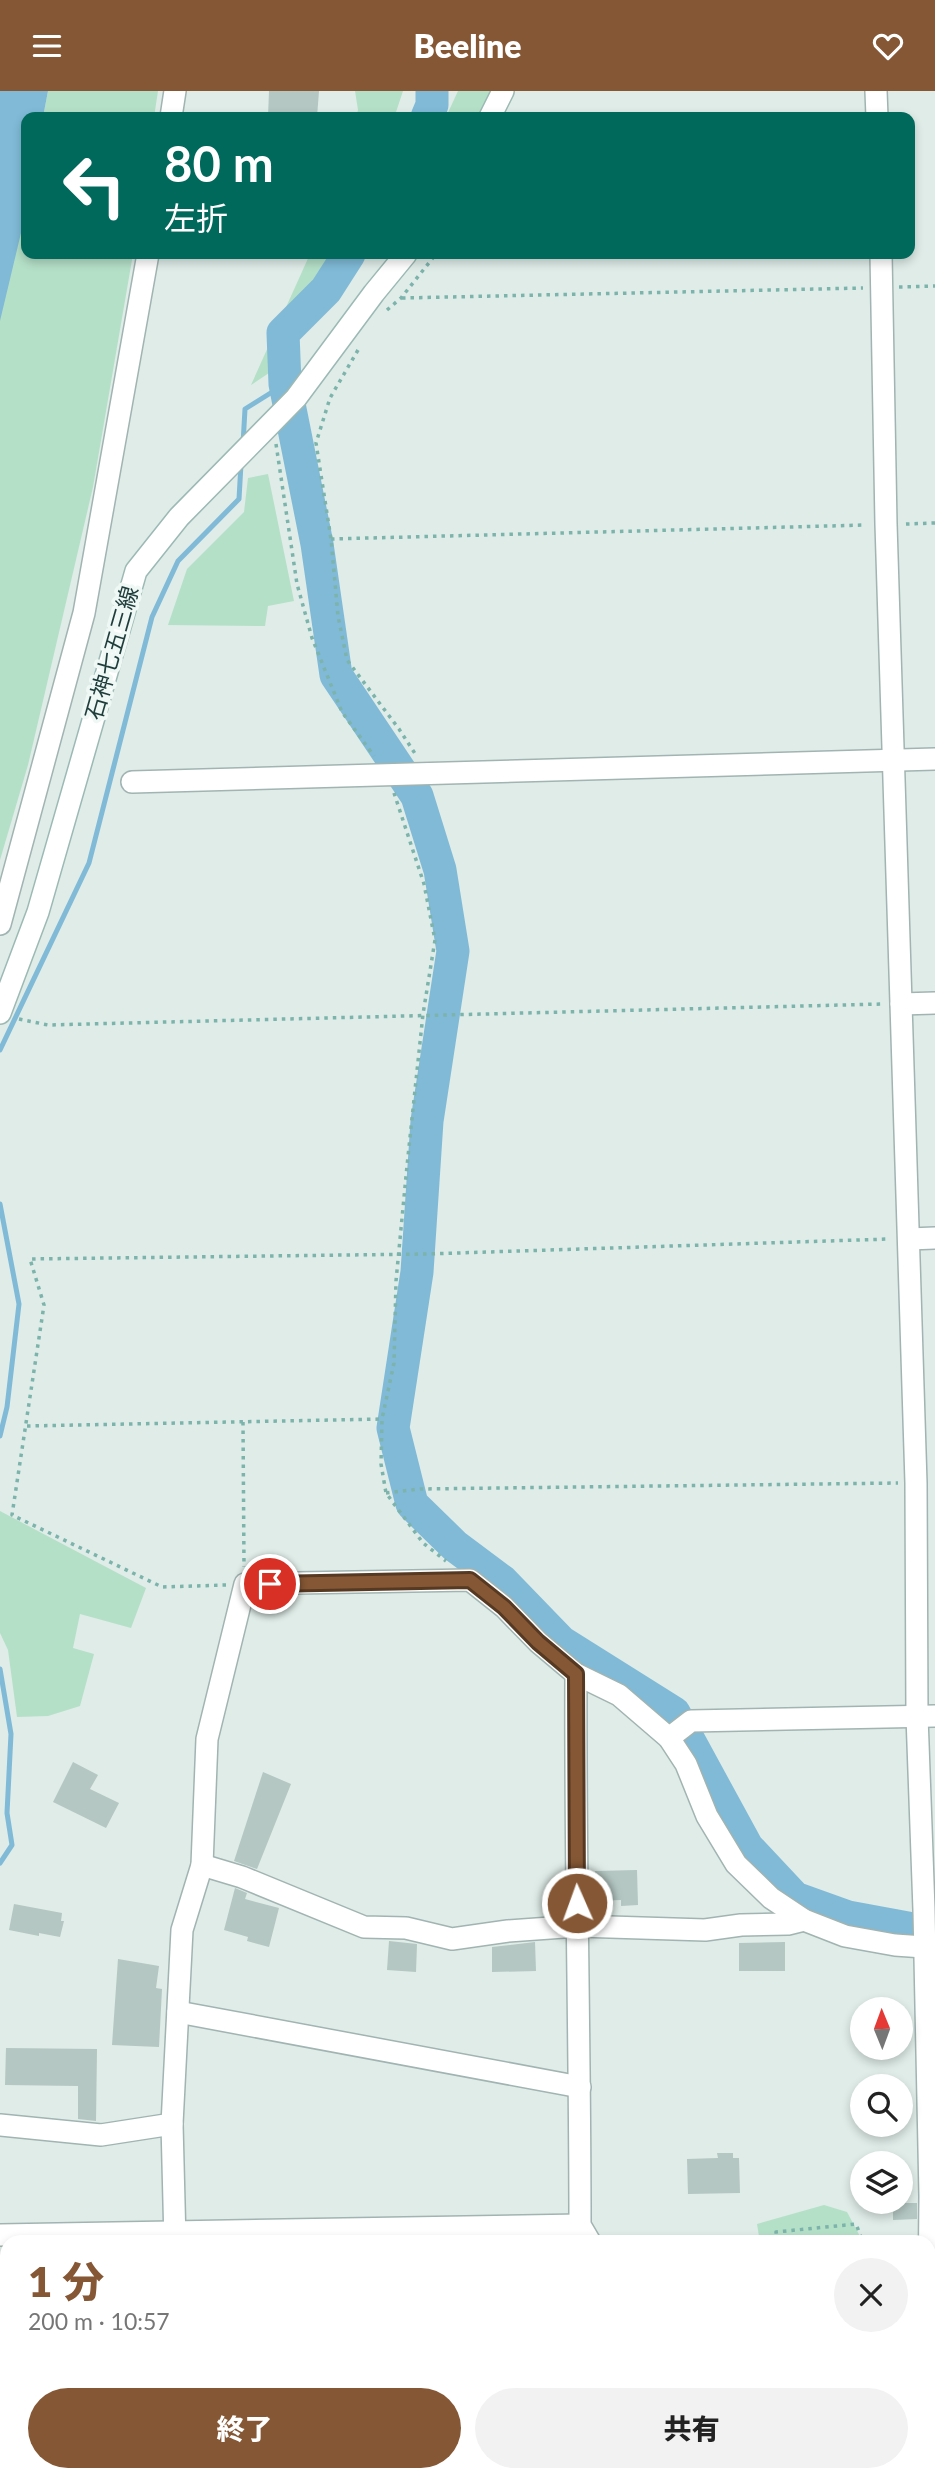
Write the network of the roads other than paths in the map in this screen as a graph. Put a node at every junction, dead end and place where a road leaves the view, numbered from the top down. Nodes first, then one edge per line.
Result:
1 (175, 91) edge
2 (503, 91) edge
3 (876, 91) edge
4 (172, 112) edge
5 (492, 112) edge
6 (877, 112) edge
7 (147, 259) edge
8 (402, 259) edge
9 (881, 259) edge
10 (935, 759) edge
11 (892, 760) junction
12 (132, 782) dead end
13 (0, 924) edge
14 (935, 1003) edge
15 (901, 1004) junction
16 (6, 1015) edge
17 (935, 1238) edge
18 (909, 1239) junction
19 (576, 1674) junction
20 (926, 1716) edge
21 (671, 1736) junction
22 (202, 1865) junction
23 (930, 1912) edge
24 (804, 1920) junction
25 (578, 1926) junction
26 (924, 1947) junction
27 (178, 2012) junction
28 (580, 2087) junction
29 (172, 2124) junction
30 (0, 2125) edge
31 (585, 2234) edge
32 (174, 2235) edge
33 (448, 2235) edge
34 (930, 2235) edge

1 - 4 street
2 - 5 street
3 - 6 street
7 - 13 street
8 - 16 street, 石神七五三線
9 - 11 street
10 - 11 street
11 - 12 street
11 - 15 street
14 - 15 street
15 - 18 street
17 - 18 street
18 - 20 street
19 - 21 street
19 - 22 street
19 - 25 street
20 - 21 street
20 - 23 street
21 - 24 street
22 - 25 street
22 - 27 street
23 - 26 street
24 - 25 street
24 - 26 street
25 - 28 street
26 - 34 street
27 - 28 street
27 - 29 street
28 - 31 street
29 - 30 street
29 - 32 street
31 - 33 street

